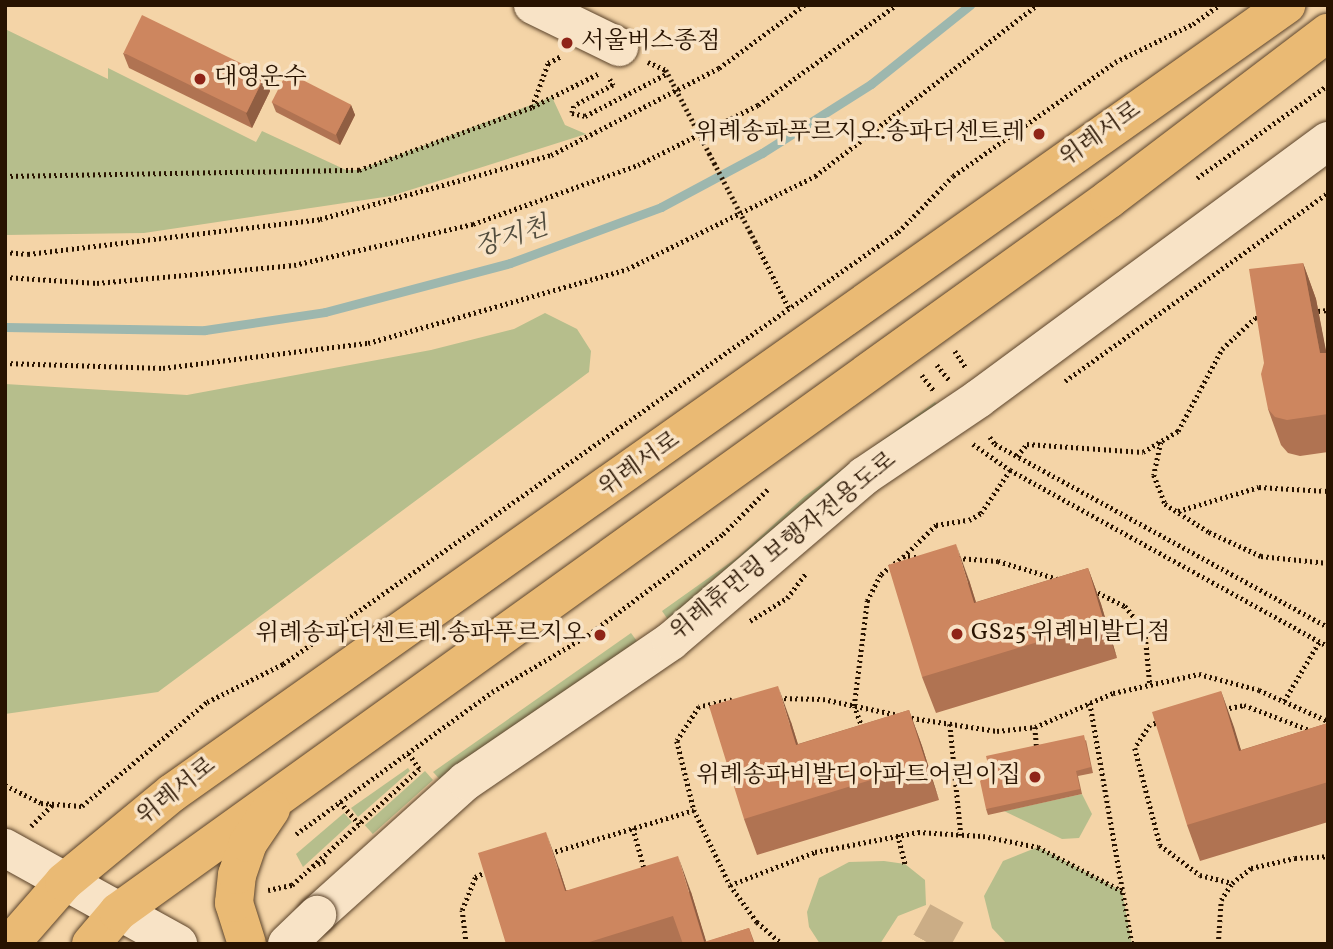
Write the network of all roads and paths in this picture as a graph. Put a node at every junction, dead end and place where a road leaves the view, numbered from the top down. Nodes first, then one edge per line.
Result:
1 (533, 5) edge
2 (804, 5) edge
3 (896, 5) edge
4 (1037, 5) edge
5 (1219, 5) edge
6 (1286, 5) edge
7 (1328, 33) edge
8 (564, 54) dead end
9 (601, 62) joint
10 (613, 85) dead end
11 (1328, 85) edge
12 (532, 107) junction
13 (1328, 141) edge
14 (5, 176) edge
15 (1190, 183) dead end
16 (5, 252) edge
17 (5, 277) edge
18 (789, 309) junction
19 (1328, 310) edge
20 (1318, 311) dead end
21 (1264, 318) edge
22 (967, 343) dead end
23 (5, 363) edge
24 (937, 365) junction
25 (922, 375) junction
26 (916, 379) dead end
27 (948, 379) dead end
28 (933, 389) dead end
29 (990, 437) dead end
30 (1162, 441) junction
31 (973, 444) dead end
32 (1017, 456) junction
33 (1010, 470) junction
34 (772, 485) dead end
35 (1328, 491) edge
36 (1177, 512) junction
37 (903, 557) junction
38 (928, 557) edge
39 (953, 557) edge
40 (1328, 563) edge
41 (1039, 574) junction
42 (1063, 581) edge
43 (1043, 585) edge
44 (1087, 588) edge
45 (1328, 626) edge
46 (1319, 641) junction
47 (1328, 646) edge
48 (1150, 685) junction
49 (745, 697) edge
50 (771, 698) edge
51 (1284, 701) junction
52 (1090, 703) junction
53 (854, 706) junction
54 (1217, 711) edge
55 (1328, 721) edge
56 (1164, 722) edge
57 (950, 724) junction
58 (1035, 727) junction
59 (1316, 733) edge
60 (866, 739) edge
61 (1037, 750) edge
62 (407, 752) junction
63 (5, 785) edge
64 (284, 790) junction
65 (340, 802) junction
66 (52, 805) junction
67 (694, 810) junction
68 (34, 824) dead end
69 (360, 824) junction
70 (633, 828) junction
71 (898, 835) junction
72 (961, 835) junction
73 (292, 837) dead end
74 (5, 848) edge
75 (542, 855) edge
76 (1328, 856) edge
77 (905, 864) dead end
78 (490, 870) edge
79 (648, 878) edge
80 (64, 882) junction
81 (1232, 883) junction
82 (730, 885) junction
83 (266, 890) dead end
84 (1122, 891) junction
85 (118, 912) junction
86 (10, 944) edge
87 (91, 944) edge
88 (178, 944) edge
89 (247, 944) edge
90 (287, 944) edge
91 (466, 944) edge
92 (782, 944) edge
93 (1132, 944) edge
94 (1218, 944) edge

1 - 9 street
2 - 16 path
3 - 17 path
4 - 23 path
5 - 18 path
6 - 80 main road, 위례서로
7 - 64 main road
8 - 12 path
9 - 12 path
10 - 18 path, bridge
11 - 15 path
12 - 14 path
13 - 90 street, 위례휴먼링 보행자전용도로, bridge
18 - 66 path
19 - 20 path
21 - 30 path
22 - 24 path
24 - 25 path
24 - 27 path
25 - 26 path
25 - 28 path
29 - 32 path
30 - 32 path
30 - 36 path
31 - 33 path
32 - 45 path
33 - 37 path
33 - 46 path
34 - 62 path
35 - 36 path
36 - 40 path
37 - 38 path
37 - 53 path
39 - 41 path
41 - 42 path
41 - 43 path
44 - 48 path
46 - 47 path
46 - 51 path
48 - 51 path
48 - 52 path
49 - 67 path
50 - 53 path
51 - 55 path
52 - 58 path
52 - 84 path
53 - 57 path
53 - 60 path
54 - 59 path
56 - 81 path
57 - 58 path
57 - 72 path
58 - 61 path
62 - 65 path
62 - 69 path
63 - 66 path
64 - 85 main road
64 - 89 main road
65 - 69 path
65 - 73 path
66 - 68 path
67 - 70 path
67 - 82 path
69 - 83 path
70 - 75 path
70 - 79 path
71 - 72 path
71 - 77 path
71 - 82 path
72 - 84 path
74 - 80 street
76 - 81 path
78 - 91 path
80 - 85 street
80 - 86 main road, 위례서로
81 - 94 path
82 - 92 path
84 - 93 path
85 - 87 main road
85 - 88 street

